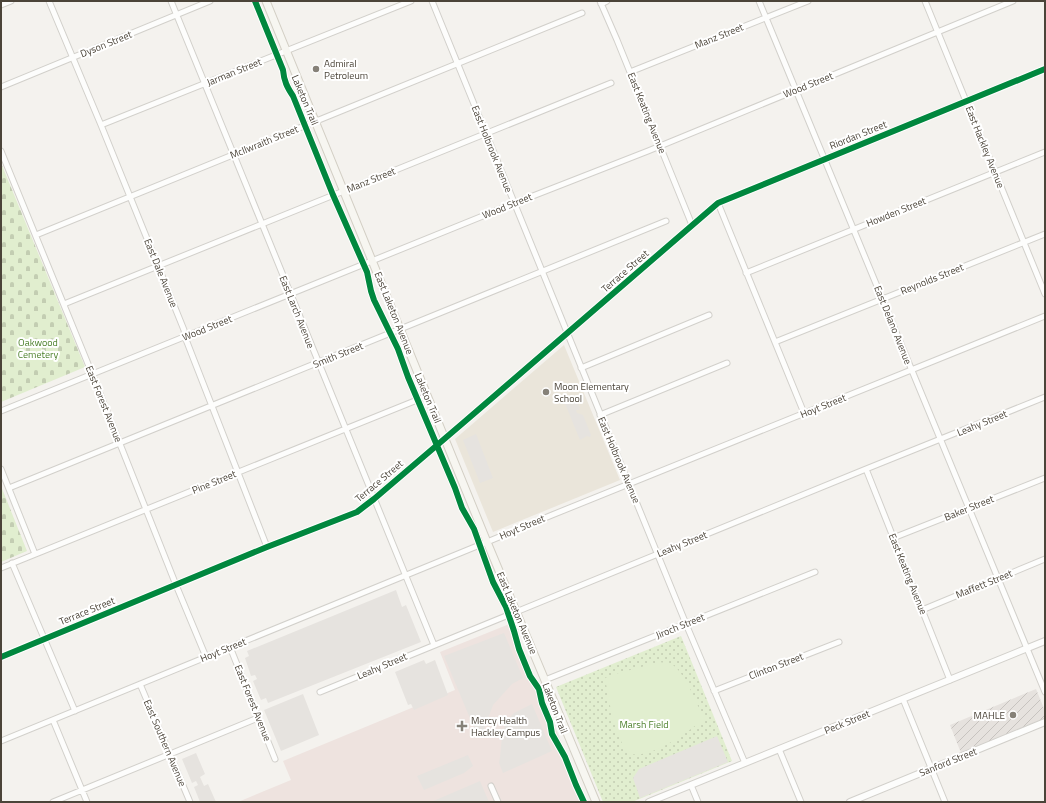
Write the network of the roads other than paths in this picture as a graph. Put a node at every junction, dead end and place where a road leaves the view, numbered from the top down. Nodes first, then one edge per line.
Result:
1 (12, 1) edge
2 (49, 1) edge
3 (171, 1) edge
4 (210, 1) edge
5 (266, 1) edge
6 (411, 1) edge
7 (432, 1) edge
8 (607, 1) edge
9 (759, 1) edge
10 (808, 1) edge
11 (925, 1) edge
12 (1013, 1) edge
13 (600, 2) edge
14 (1, 5) edge
15 (582, 14) dead end
16 (176, 15) junction
17 (766, 18) junction
18 (938, 31) junction
19 (286, 51) junction
20 (72, 58) junction
21 (458, 64) junction
22 (1045, 69) edge
23 (630, 72) junction
24 (611, 83) dead end
25 (204, 84) junction
26 (1, 87) edge
27 (796, 90) junction
28 (967, 101) junction
29 (315, 122) junction
30 (101, 125) junction
31 (486, 134) junction
32 (660, 146) junction
33 (1, 151) edge
34 (1045, 152) edge
35 (233, 155) junction
36 (825, 159) junction
37 (995, 172) junction
38 (343, 192) junction
39 (130, 196) junction
40 (718, 203) junction
41 (514, 204) junction
42 (666, 221) dead end
43 (261, 225) junction
44 (692, 225) junction
45 (854, 229) junction
46 (686, 230) joint
47 (1045, 234) edge
48 (36, 235) junction
49 (1024, 242) junction
50 (372, 261) junction
51 (158, 266) junction
52 (542, 272) junction
53 (746, 273) junction
54 (1045, 294) edge
55 (290, 295) junction
56 (882, 299) junction
57 (64, 304) junction
58 (709, 315) dead end
59 (1045, 316) edge
60 (400, 330) junction
61 (567, 334) junction
62 (185, 337) junction
63 (775, 342) junction
64 (318, 363) junction
65 (727, 363) dead end
66 (581, 368) junction
67 (911, 370) junction
68 (93, 375) junction
69 (427, 396) junction
70 (1045, 397) edge
71 (212, 406) junction
72 (1, 411) edge
73 (804, 413) junction
74 (600, 415) junction
75 (345, 429) junction
76 (445, 438) junction
77 (940, 440) junction
78 (120, 443) junction
79 (1, 469) edge
80 (866, 469) junction
81 (238, 473) junction
82 (1045, 478) edge
83 (629, 484) junction
84 (9, 488) junction
85 (374, 499) junction
86 (969, 509) junction
87 (147, 510) junction
88 (894, 538) junction
89 (487, 542) junction
90 (267, 547) junction
91 (35, 554) junction
92 (658, 554) junction
93 (1045, 559) edge
94 (12, 563) junction
95 (1, 568) edge
96 (816, 572) dead end
97 (405, 576) junction
98 (998, 578) junction
99 (176, 585) junction
100 (922, 610) junction
101 (517, 611) junction
102 (686, 624) junction
103 (44, 639) junction
104 (1045, 641) edge
105 (839, 642) dead end
106 (434, 645) junction
107 (230, 647) junction
108 (1027, 648) junction
109 (1, 657) edge
110 (206, 657) junction
111 (545, 680) junction
112 (950, 680) junction
113 (140, 684) junction
114 (714, 691) junction
115 (320, 692) dead end
116 (1045, 692) edge
117 (903, 699) junction
118 (75, 711) junction
119 (258, 718) junction
120 (53, 720) junction
121 (1045, 722) edge
122 (1, 741) edge
123 (779, 749) junction
124 (170, 754) junction
125 (275, 759) dead end
126 (745, 763) junction
127 (932, 769) junction
128 (691, 785) junction
129 (491, 786) dead end
130 (82, 790) junction
131 (52, 802) edge
132 (87, 802) edge
133 (190, 802) edge
134 (498, 802) edge
135 (596, 802) edge
136 (649, 802) edge
137 (698, 802) edge
138 (802, 802) edge
139 (850, 802) edge
140 (945, 802) edge

1 - 14 street
2 - 20 street, East Dale Avenue
3 - 16 street, East Larch Avenue
4 - 16 street, Dyson Street
5 - 19 main road, East Laketon Avenue
6 - 19 street, Jarman Street
7 - 21 street, East Holbrook Avenue
8 - 13 street
9 - 17 street, East Delano Avenue
10 - 17 street, Manz Street
11 - 18 street, East Hackley Avenue
12 - 18 street, Wood Street
13 - 23 street, East Keating Avenue
15 - 21 street, McIlwraith Street
16 - 20 street, Dyson Street
16 - 25 street, East Larch Avenue
17 - 23 street, Manz Street
17 - 27 street, East Delano Avenue
18 - 27 street, Wood Street
18 - 28 street, East Hackley Avenue
19 - 25 street, Jarman Street
19 - 29 main road, East Laketon Avenue
20 - 26 street, Dyson Street
20 - 30 street, East Dale Avenue
21 - 29 street, McIlwraith Street
21 - 31 street, East Holbrook Avenue
22 - 28 street, Riordan Street
23 - 32 street, East Keating Avenue
24 - 31 street, Manz Street
25 - 30 street, Jarman Street
25 - 35 street, East Larch Avenue
27 - 32 street, Wood Street
27 - 36 street, East Delano Avenue
28 - 36 street, Riordan Street
28 - 37 street, East Hackley Avenue
29 - 35 street, McIlwraith Street
29 - 38 main road, East Laketon Avenue
30 - 39 street, East Dale Avenue
31 - 38 street, Manz Street
31 - 41 street, East Holbrook Avenue
32 - 41 street, Wood Street
32 - 44 street, East Keating Avenue
33 - 48 street, East Forest Avenue
34 - 37 street, Howden Street
35 - 39 street, McIlwraith Street
35 - 43 street, East Larch Avenue
36 - 40 street, Riordan Street
36 - 45 street, East Delano Avenue
37 - 45 street, Howden Street
37 - 49 street, East Hackley Avenue
38 - 43 street, Manz Street
38 - 50 main road, East Laketon Avenue
39 - 48 street, McIlwraith Street
39 - 51 street, East Dale Avenue
40 - 44 street, Riordan Street
40 - 53 street
41 - 50 street, Wood Street
41 - 52 street, East Holbrook Avenue
42 - 52 street, Smith Street
43 - 51 street, Manz Street
43 - 55 street, East Larch Avenue
44 - 46 street, Riordan Street
45 - 53 street, Howden Street
45 - 56 street, East Delano Avenue
46 - 61 street, Terrace Street
47 - 49 street, Reynolds Street
48 - 57 street, East Forest Avenue
49 - 54 street, East Hackley Avenue
49 - 56 street, Reynolds Street
50 - 55 street, Wood Street
50 - 60 main road, East Laketon Avenue
51 - 57 street, Manz Street
51 - 62 street, East Dale Avenue
52 - 60 street, Smith Street
52 - 61 street, East Holbrook Avenue
53 - 63 street
55 - 62 street, Wood Street
55 - 64 street, East Larch Avenue
56 - 63 street, Reynolds Street
56 - 67 street, East Delano Avenue
57 - 68 street, East Forest Avenue
58 - 66 street
59 - 67 street, Hoyt Street
60 - 64 street, Smith Street
60 - 69 main road, East Laketon Avenue
61 - 66 street, East Holbrook Avenue
61 - 76 street, Terrace Street
62 - 68 street, Wood Street
62 - 71 street, East Dale Avenue
63 - 73 street
64 - 71 street, Smith Street
64 - 75 street, East Larch Avenue
65 - 74 street
66 - 74 street, East Holbrook Avenue
67 - 73 street, Hoyt Street
67 - 77 street, East Delano Avenue
68 - 72 street, Wood Street
68 - 78 street, East Forest Avenue
69 - 75 street, Pine Street
69 - 76 main road, East Laketon Avenue
70 - 77 street, Leahy Street
71 - 78 street, Smith Street
71 - 81 street, East Dale Avenue
73 - 83 street, Hoyt Street
74 - 83 street, East Holbrook Avenue
75 - 81 street, Pine Street
75 - 85 street, East Larch Avenue
76 - 85 street, Terrace Street
76 - 89 main road, East Laketon Avenue
77 - 80 street, Leahy Street
77 - 86 street, East Delano Avenue
78 - 84 street, Smith Street
78 - 87 street, East Forest Avenue
79 - 84 street
80 - 88 street, East Keating Avenue
80 - 92 street, Leahy Street
81 - 87 street, Pine Street
81 - 90 street, East Dale Avenue
82 - 86 street, Baker Street
83 - 89 street, Hoyt Street
83 - 92 street, East Holbrook Avenue
84 - 91 street
85 - 90 street, Terrace Street
85 - 97 street, East Larch Avenue
86 - 88 street, Baker Street
86 - 98 street, East Delano Avenue
87 - 91 street, Pine Street
87 - 99 street, East Forest Avenue
88 - 100 street, East Keating Avenue
89 - 97 street, Hoyt Street
89 - 101 main road, East Laketon Avenue
90 - 99 street, Terrace Street
91 - 94 street, Pine Street
92 - 101 street, Leahy Street
92 - 102 street, East Holbrook Avenue
93 - 98 street, Maffett Street
94 - 95 street, Pine Street
94 - 103 street
96 - 102 street, Jiroch Street
97 - 106 street, East Larch Avenue
97 - 107 street, Hoyt Street
98 - 100 street, Maffett Street
98 - 108 street, East Delano Avenue
99 - 103 street, Terrace Street
99 - 110 street, East Forest Avenue
100 - 112 street, East Keating Avenue
101 - 106 street, Leahy Street
101 - 111 main road, East Laketon Avenue
102 - 111 street, Jiroch Street
102 - 114 street, East Holbrook Avenue
103 - 109 street, Terrace Street
103 - 118 street
104 - 108 street, Peck Street
105 - 114 street, Clinton Street
106 - 115 street, Leahy Street
107 - 110 street, Hoyt Street
107 - 119 street, East Forest Avenue
108 - 112 street, Peck Street
108 - 116 street, East Delano Avenue
110 - 113 street, Hoyt Street
111 - 135 main road, East Laketon Avenue
112 - 117 street, Peck Street
113 - 118 street, Hoyt Street
113 - 124 street, East Southern Avenue
114 - 126 street, East Holbrook Avenue
117 - 123 street, Peck Street
117 - 127 street
118 - 120 street, Hoyt Street
119 - 124 street
119 - 125 street, East Forest Avenue
120 - 122 street, Hoyt Street
120 - 130 street
121 - 127 street, Sanford Street
123 - 126 street, Peck Street
123 - 138 street
124 - 130 street
124 - 133 street, East Southern Avenue
126 - 128 street, Peck Street
127 - 139 street, Sanford Street
127 - 140 street
128 - 136 street, Peck Street
128 - 137 street
129 - 134 street
130 - 131 street
130 - 132 street

